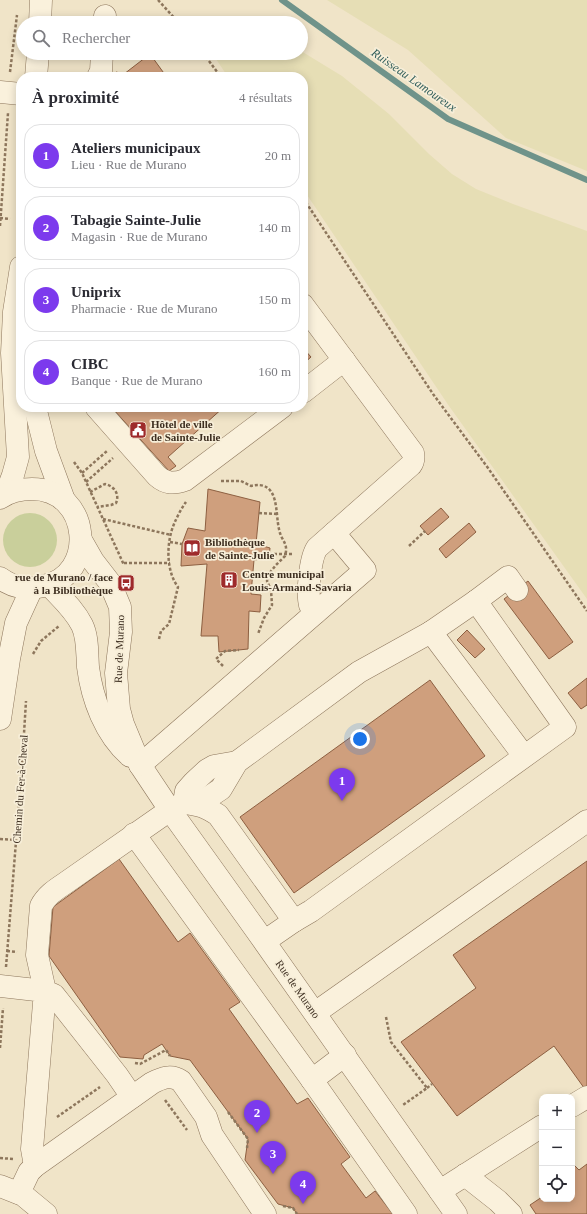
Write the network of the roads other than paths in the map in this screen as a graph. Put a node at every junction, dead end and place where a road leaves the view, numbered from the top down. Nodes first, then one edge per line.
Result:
1 (41, 0) edge
2 (40, 16) edge
3 (37, 60) edge
4 (102, 60) edge
5 (36, 72) edge
6 (100, 72) edge
7 (5, 83) edge
8 (16, 91) edge
9 (16, 292) edge
10 (12, 312) edge
11 (308, 315) edge
12 (16, 358) edge
13 (344, 360) junction
14 (308, 388) edge
15 (18, 412) edge
16 (22, 412) edge
17 (100, 412) edge
18 (275, 412) edge
19 (3, 496) edge
20 (64, 500) junction
21 (334, 533) junction
22 (81, 540) junction
23 (0, 578) edge
24 (40, 587) junction
25 (516, 590) dead end
26 (476, 601) junction
27 (315, 613) junction
28 (431, 632) junction
29 (2, 687) edge
30 (0, 719) edge
31 (524, 756) junction
32 (140, 765) junction
33 (177, 806) junction
34 (587, 821) edge
35 (134, 834) junction
36 (294, 921) junction
37 (265, 941) junction
38 (3, 986) edge
39 (45, 991) junction
40 (315, 1013) junction
41 (345, 1056) junction
42 (312, 1080) junction
43 (132, 1097) junction
44 (587, 1097) edge
45 (575, 1104) edge
46 (539, 1128) edge
47 (27, 1163) junction
48 (465, 1174) junction
49 (10, 1190) edge
50 (440, 1191) junction
51 (46, 1214) edge
52 (265, 1214) edge
53 (406, 1214) edge
54 (456, 1214) edge
55 (511, 1214) edge

1 - 2 street
3 - 5 street
4 - 6 street
7 - 8 street
9 - 10 street
10 - 12 street
11 - 13 street
13 - 14 street
13 - 21 street
15 - 19 street
16 - 20 street
17 - 18 street
19 - 20 street
20 - 22 street
21 - 27 street
21 - 27 street
22 - 24 street
22 - 32 street, Rue de Murano
23 - 24 street
24 - 29 street
24 - 32 street, Rue de Murano
25 - 26 street
26 - 28 street
26 - 31 street
27 - 32 street
28 - 31 street
28 - 33 street
29 - 30 street
31 - 36 street
32 - 33 street, Rue de Murano
33 - 35 street
33 - 36 street
33 - 37 street, Rue de Murano
34 - 40 street
35 - 39 street
35 - 42 street
36 - 37 street
37 - 40 street, Rue de Murano
38 - 39 street
39 - 43 street
39 - 47 street
40 - 41 street, Rue de Murano
41 - 42 street
41 - 50 street, Rue de Murano
42 - 53 street
43 - 47 street
43 - 52 street
44 - 45 street
46 - 48 street
47 - 49 street
48 - 50 street
48 - 55 street
49 - 51 street
50 - 54 street, Rue de Murano

